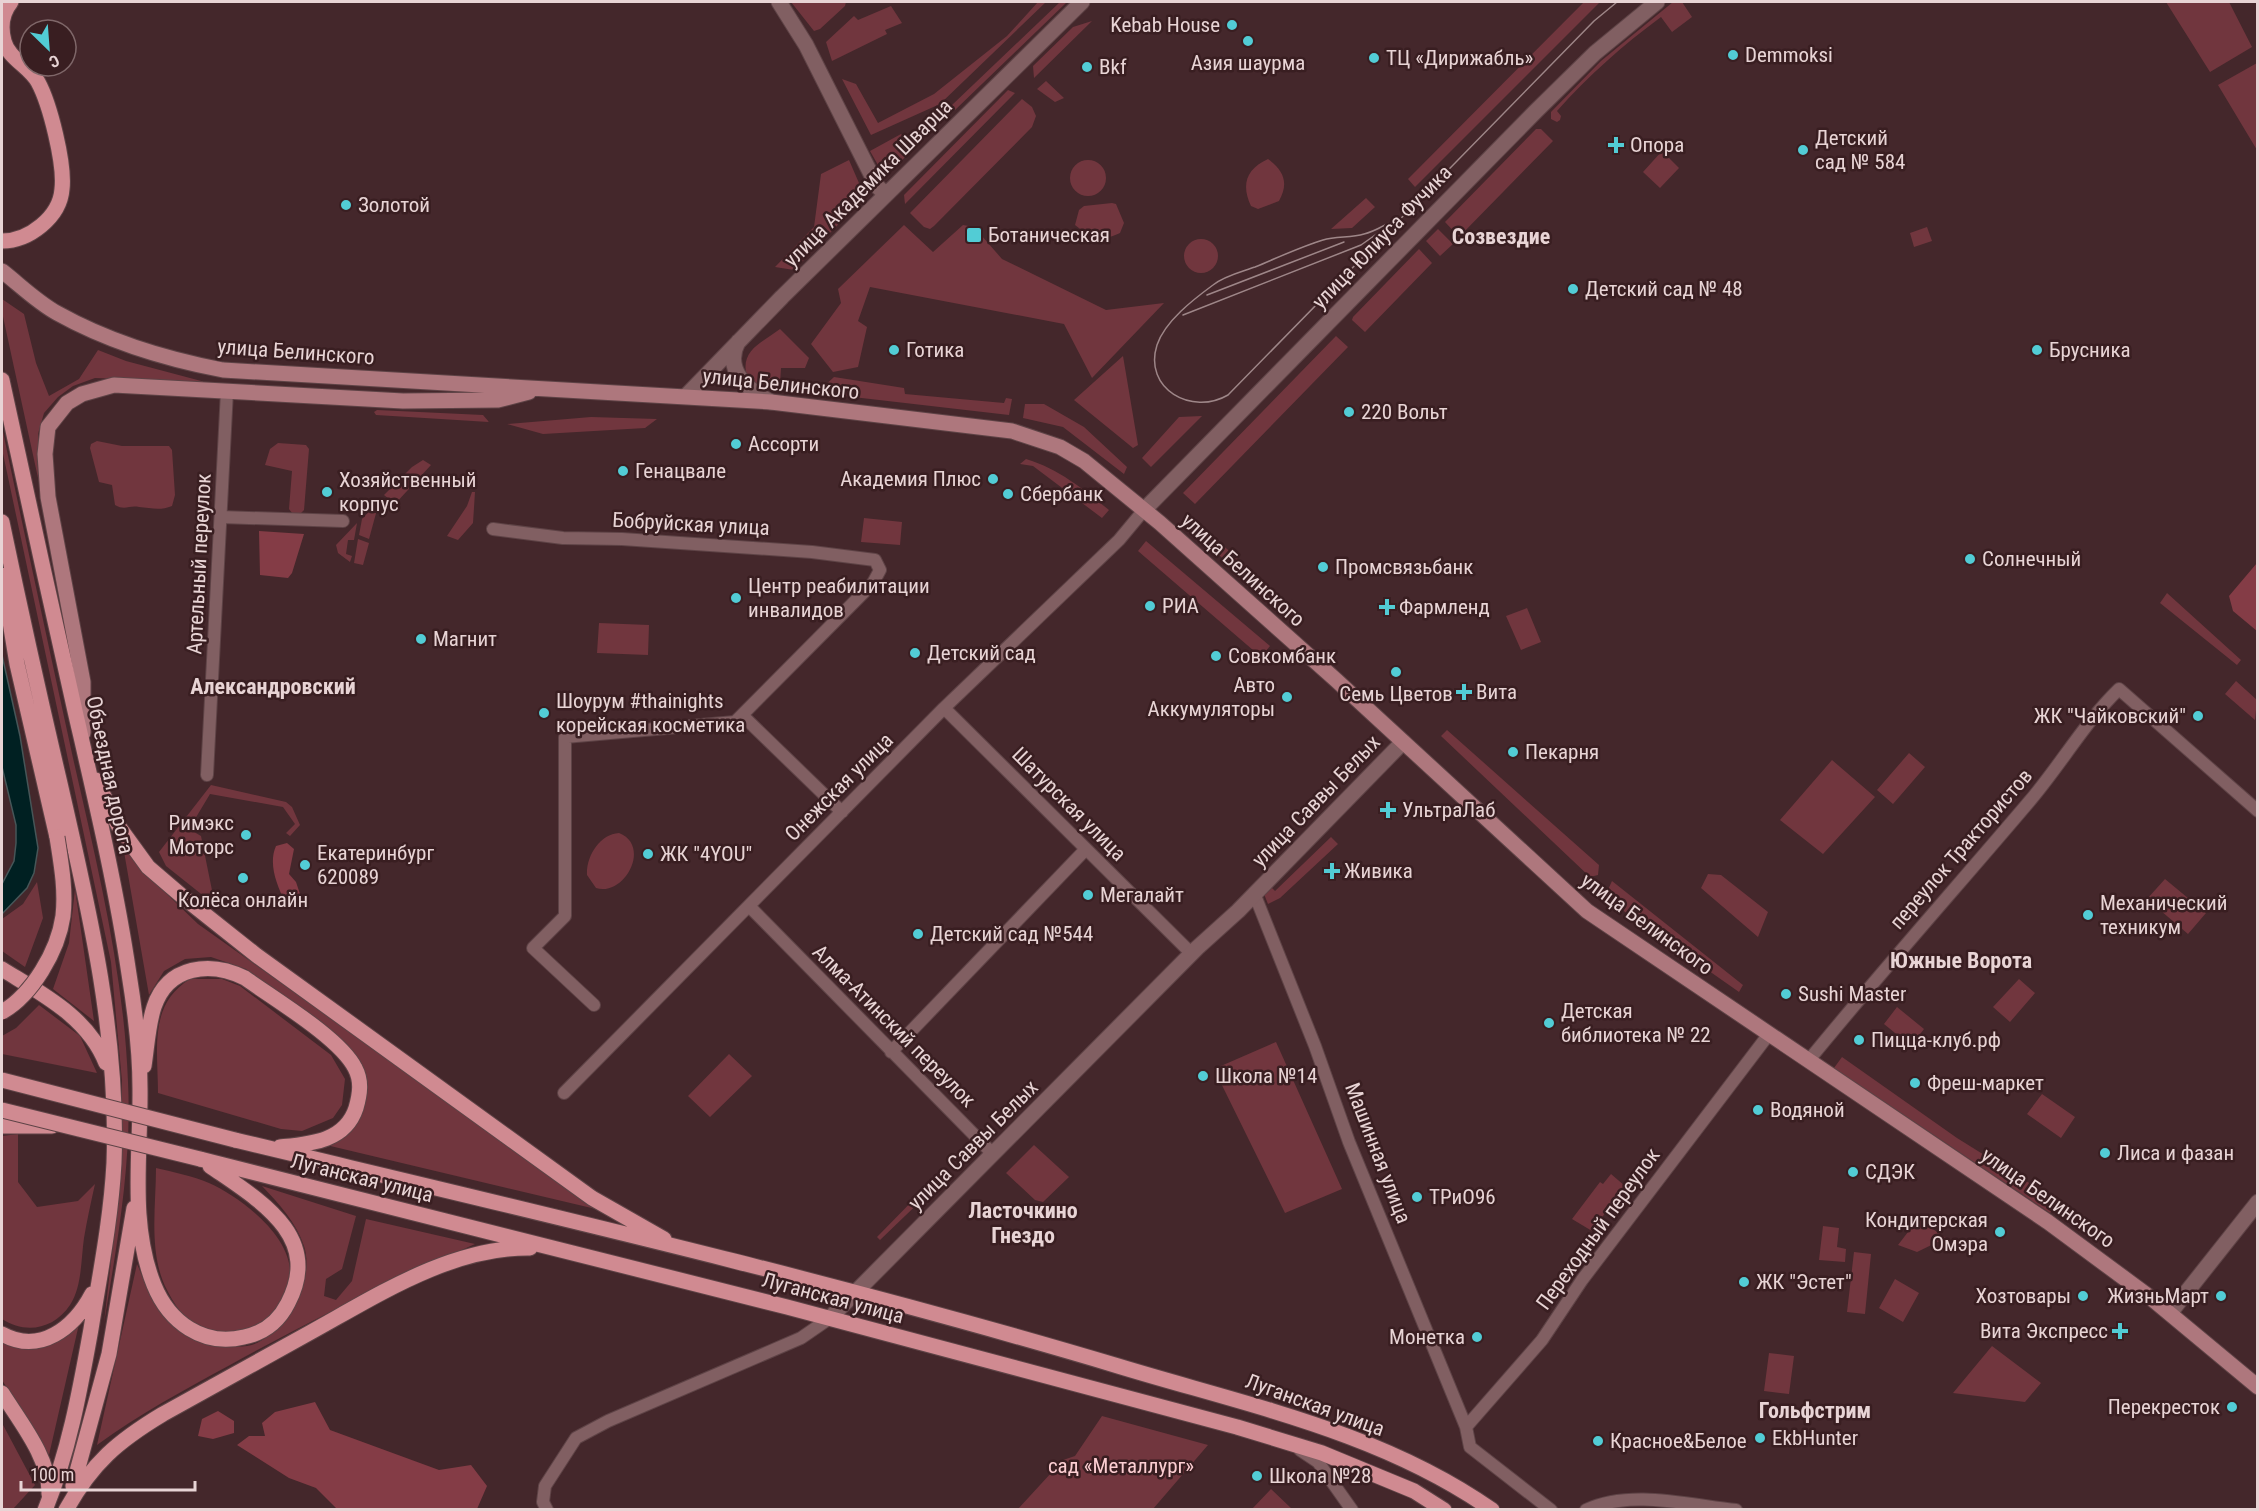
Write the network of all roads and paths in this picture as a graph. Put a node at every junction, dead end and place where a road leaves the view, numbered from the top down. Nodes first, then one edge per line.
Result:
1 (11, 2) edge
2 (779, 2) edge
3 (1082, 2) edge
4 (1657, 2) edge
5 (885, 194) junction
6 (4, 241) edge
7 (2, 271) edge
8 (740, 339) junction
9 (2, 380) edge
10 (543, 389) junction
11 (227, 391) junction
12 (686, 396) junction
13 (771, 402) junction
14 (1144, 510) junction
15 (221, 517) junction
16 (343, 521) dead end
17 (2, 522) edge
18 (493, 529) dead end
19 (6, 544) junction
20 (944, 708) junction
21 (742, 715) junction
22 (1402, 742) junction
23 (83, 745) junction
24 (87, 762) junction
25 (207, 775) dead end
26 (2258, 811) edge
27 (842, 812) junction
28 (1086, 849) junction
29 (1254, 893) junction
30 (749, 906) junction
31 (1192, 954) junction
32 (2, 969) edge
33 (594, 1005) dead end
34 (2, 1012) edge
35 (1769, 1034) junction
36 (891, 1052) junction
37 (1809, 1060) junction
38 (112, 1076) junction
39 (2, 1080) edge
40 (140, 1087) junction
41 (564, 1093) dead end
42 (2, 1110) edge
43 (2, 1126) edge
44 (74, 1127) junction
45 (272, 1148) junction
46 (993, 1154) junction
47 (200, 1159) junction
48 (137, 1184) junction
49 (2258, 1202) edge
50 (680, 1247) junction
51 (578, 1254) junction
52 (100, 1278) junction
53 (853, 1292) junction
54 (2170, 1313) junction
55 (830, 1318) junction
56 (2, 1334) edge
57 (2258, 1387) edge
58 (2, 1393) edge
59 (1466, 1427) junction
60 (1292, 1444) junction
61 (46, 1507) edge
62 (65, 1509) edge
63 (547, 1509) edge
64 (1352, 1509) edge
65 (1444, 1509) edge
66 (1492, 1509) edge
67 (1551, 1509) edge
68 (1586, 1509) edge
69 (1736, 1509) edge

1 - 6 main road
2 - 5 street
3 - 5 street, улица Академика Шварца
4 - 14 street, улица Юлиуса Фучика
5 - 8 street, улица Академика Шварца
7 - 10 main road, улица Белинского
8 - 12 street, улица Академика Шварца
8 - 13 street
9 - 23 main road, Объездная дорога
10 - 11 main road
10 - 12 main road, улица Белинского
11 - 15 street, Артельный переулок
11 - 23 main road
12 - 13 main road, улица Белинского
13 - 14 main road, улица Белинского
14 - 20 street, Онежская улица
14 - 22 main road, улица Белинского
15 - 16 street
15 - 25 street, Артельный переулок
17 - 19 main road
18 - 21 street, Бобруйская улица
19 - 34 main road, bridge
19 - 38 main road
20 - 27 street, Онежская улица
20 - 28 street, Шатурская улица
21 - 27 street
21 - 33 street
22 - 29 street, улица Саввы Белых
22 - 35 main road, улица Белинского
23 - 24 main road, Объездная дорога
24 - 40 main road, Объездная дорога
24 - 50 main road
26 - 37 street, переулок Трактористов
27 - 30 street, Онежская улица
28 - 31 street, Шатурская улица
28 - 36 street
29 - 31 street, улица Саввы Белых
29 - 59 street, Машинная улица
30 - 36 street, Алма-Атинский переулок
30 - 41 street, Онежская улица
31 - 46 street, улица Саввы Белых
32 - 38 main road
35 - 37 main road, улица Белинского
35 - 59 street, Переходный переулок
36 - 46 street, Алма-Атинский переулок
37 - 54 main road, улица Белинского
38 - 52 main road
39 - 45 main road, Луганская улица, bridge
40 - 45 main road
40 - 48 main road, Объездная дорога
42 - 44 main road, bridge
43 - 44 main road, bridge
44 - 47 main road, Луганская улица, bridge
45 - 50 main road, Луганская улица
46 - 53 street, улица Саввы Белых
47 - 48 main road
47 - 51 main road, Луганская улица
48 - 62 main road
49 - 54 street
50 - 53 main road, Луганская улица
51 - 55 main road, Луганская улица
51 - 62 main road
52 - 56 main road
52 - 61 main road
53 - 55 street, улица Саввы Белых
53 - 66 main road, Луганская улица
54 - 57 main road, улица Белинского
55 - 60 main road, Луганская улица
55 - 63 street, улица Саввы Белых
58 - 61 main road
59 - 67 street
60 - 64 street
60 - 65 main road, Луганская улица
68 - 69 street

